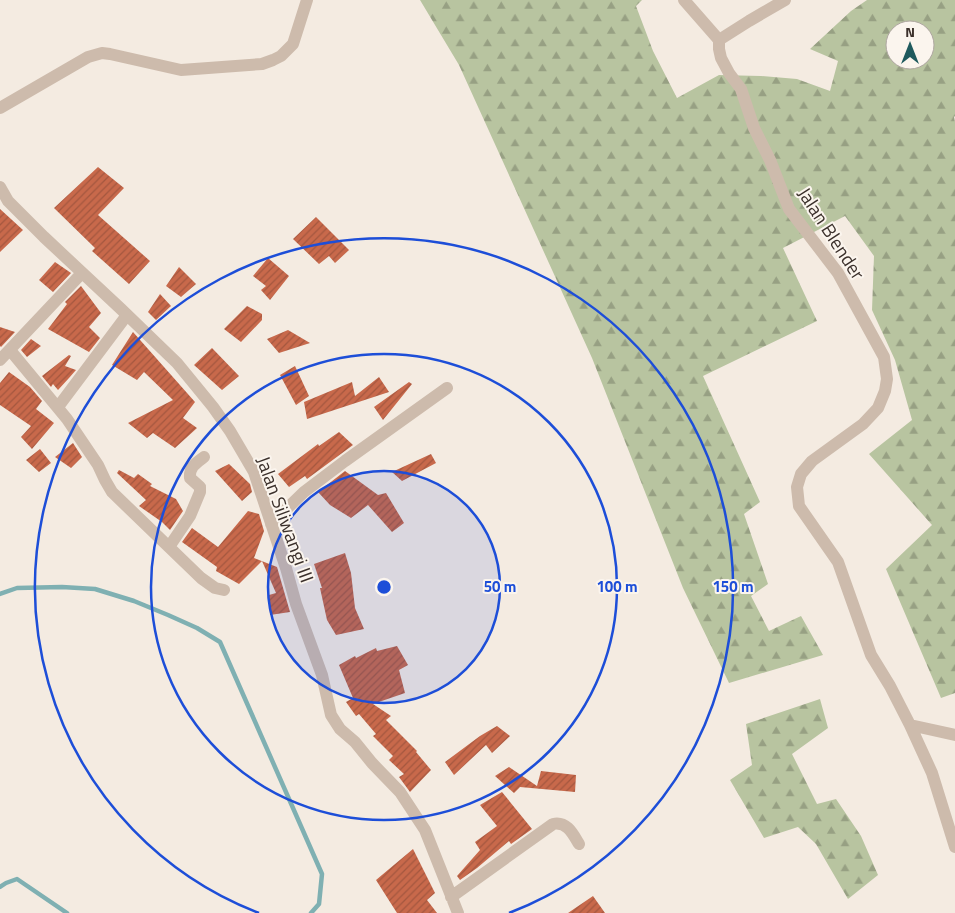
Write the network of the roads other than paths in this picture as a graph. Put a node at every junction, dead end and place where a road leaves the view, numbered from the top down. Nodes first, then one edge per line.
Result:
1 (307, 0) edge
2 (684, 0) edge
3 (785, 0) edge
4 (718, 40) junction
5 (0, 108) edge
6 (0, 187) edge
7 (82, 273) junction
8 (127, 315) junction
9 (10, 350) junction
10 (0, 360) edge
11 (447, 388) dead end
12 (58, 407) junction
13 (204, 456) dead end
14 (271, 524) junction
15 (169, 547) junction
16 (224, 590) dead end
17 (910, 725) junction
18 (955, 735) edge
19 (579, 844) dead end
20 (955, 847) edge
21 (451, 897) junction
22 (458, 913) edge

1 - 5 street
2 - 4 street
3 - 4 street
4 - 17 street, Jalan Blender
6 - 7 street, Jalan Siliwangi III
7 - 8 street, Jalan Siliwangi III
7 - 9 street
8 - 12 street
8 - 14 street, Jalan Siliwangi III
9 - 10 street
9 - 12 street
11 - 14 street
12 - 15 street
13 - 15 street
14 - 21 street, Jalan Siliwangi III
15 - 16 street
17 - 18 street
17 - 20 street, Jalan Blender
19 - 21 street
21 - 22 street, Jalan Siliwangi III

